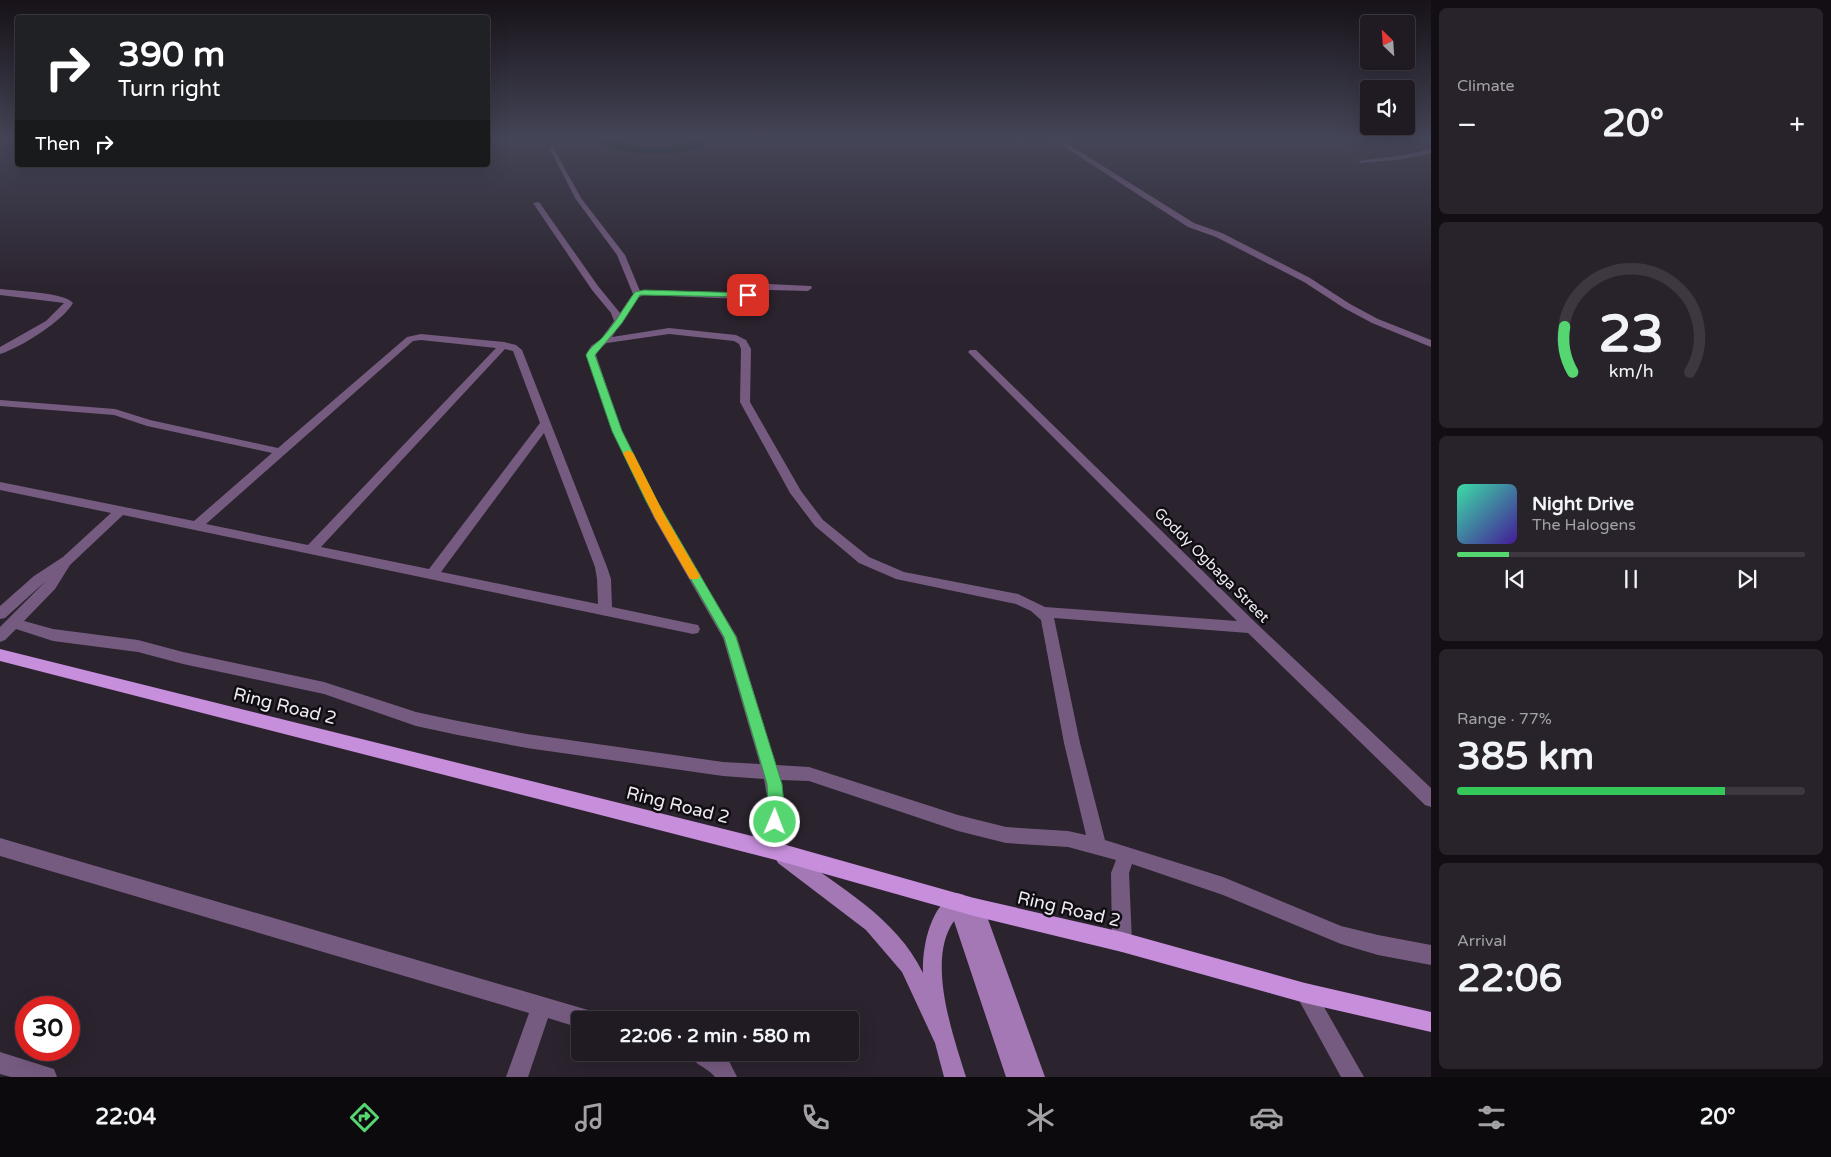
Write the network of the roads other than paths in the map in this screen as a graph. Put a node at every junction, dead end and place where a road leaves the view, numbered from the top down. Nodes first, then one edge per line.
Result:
1 (573, 188) edge
2 (1130, 188) edge
3 (537, 203) dead end
4 (808, 288) dead end
5 (0, 292) edge
6 (637, 294) junction
7 (619, 321) junction
8 (604, 341) junction
9 (1431, 344) edge
10 (504, 345) junction
11 (1, 350) edge
12 (973, 352) dead end
13 (0, 403) edge
14 (545, 424) junction
15 (281, 452) junction
16 (0, 486) edge
17 (120, 511) junction
18 (196, 526) junction
19 (310, 551) junction
20 (431, 576) junction
21 (605, 610) junction
22 (1044, 612) junction
23 (6, 618) edge
24 (1252, 628) junction
25 (693, 629) dead end
26 (0, 636) edge
27 (0, 655) edge
28 (771, 773) junction
29 (1431, 799) edge
30 (0, 847) edge
31 (1098, 847) junction
32 (775, 851) junction
33 (1126, 854) junction
34 (966, 904) junction
35 (1122, 942) junction
36 (1431, 955) edge
37 (1305, 993) junction
38 (542, 1006) junction
39 (571, 1015) edge
40 (1431, 1022) edge
41 (944, 1038) junction
42 (715, 1061) edge
43 (0, 1063) edge
44 (46, 1077) edge
45 (517, 1077) edge
46 (726, 1077) edge
47 (955, 1077) edge
48 (1017, 1077) edge
49 (1034, 1077) edge
50 (1352, 1077) edge

1 - 6 street
2 - 9 street
3 - 7 street
4 - 6 street
5 - 11 street
6 - 7 street
7 - 8 street
8 - 22 street
8 - 28 street
10 - 14 street
10 - 15 street
10 - 19 street
12 - 24 street, Goddy Ogbaga Street
13 - 15 street
14 - 20 street
14 - 21 street
15 - 18 street
16 - 17 street
17 - 18 street
17 - 23 street
18 - 19 street
19 - 20 street
20 - 21 street
21 - 25 street
22 - 24 street
22 - 31 street
23 - 26 street
23 - 28 street
24 - 29 street, Goddy Ogbaga Street
27 - 32 main road, Ring Road 2
28 - 31 street
28 - 32 street
30 - 38 street
31 - 33 street
32 - 34 main road, Ring Road 2
32 - 41 main road
33 - 35 street
33 - 36 street
34 - 35 main road, Ring Road 2
34 - 41 main road
34 - 48 main road
34 - 49 main road
35 - 37 main road, Ring Road 2
37 - 40 main road, Ring Road 2
37 - 50 street
38 - 39 street
38 - 45 street
41 - 47 main road
42 - 46 street
43 - 44 street

